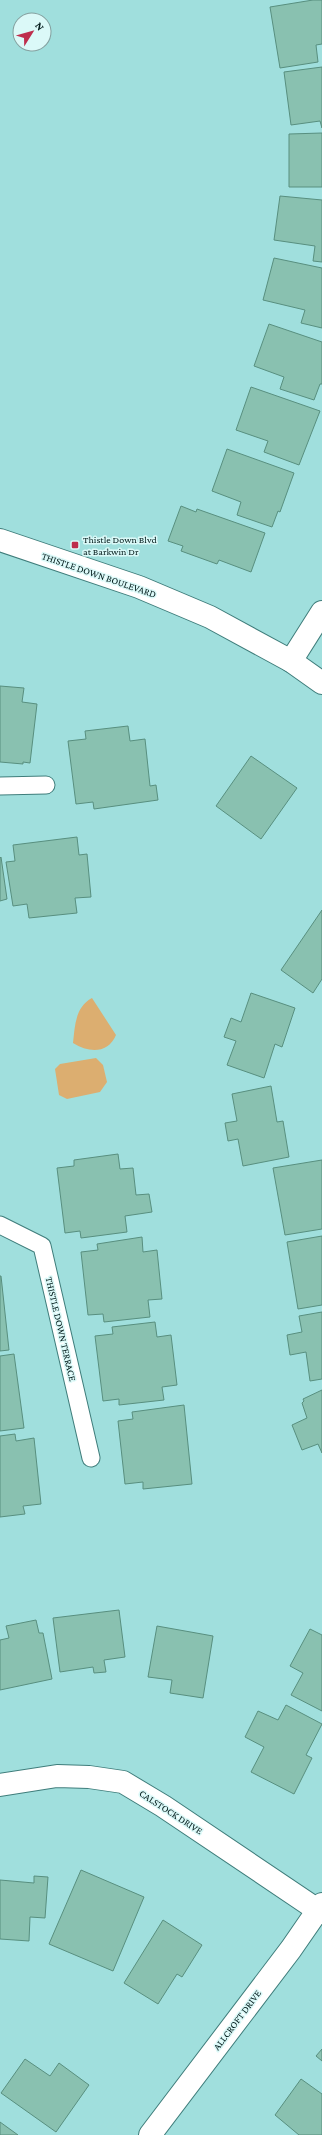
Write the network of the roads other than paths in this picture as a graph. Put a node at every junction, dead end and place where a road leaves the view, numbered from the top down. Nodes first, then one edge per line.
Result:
1 (0, 540) edge
2 (322, 612) edge
3 (292, 661) junction
4 (322, 683) edge
5 (46, 785) dead end
6 (0, 786) edge
7 (0, 1225) edge
8 (91, 1458) dead end
9 (0, 1785) edge
10 (321, 1909) edge
11 (150, 2135) edge

1 - 3 street, THISTLE DOWN BOULEVARD
2 - 3 street
3 - 4 street, THISTLE DOWN BOULEVARD
5 - 6 lane
7 - 8 lane, THISTLE DOWN TERRACE
9 - 10 street, CALSTOCK DRIVE
10 - 11 street, ALLCROFT DRIVE

